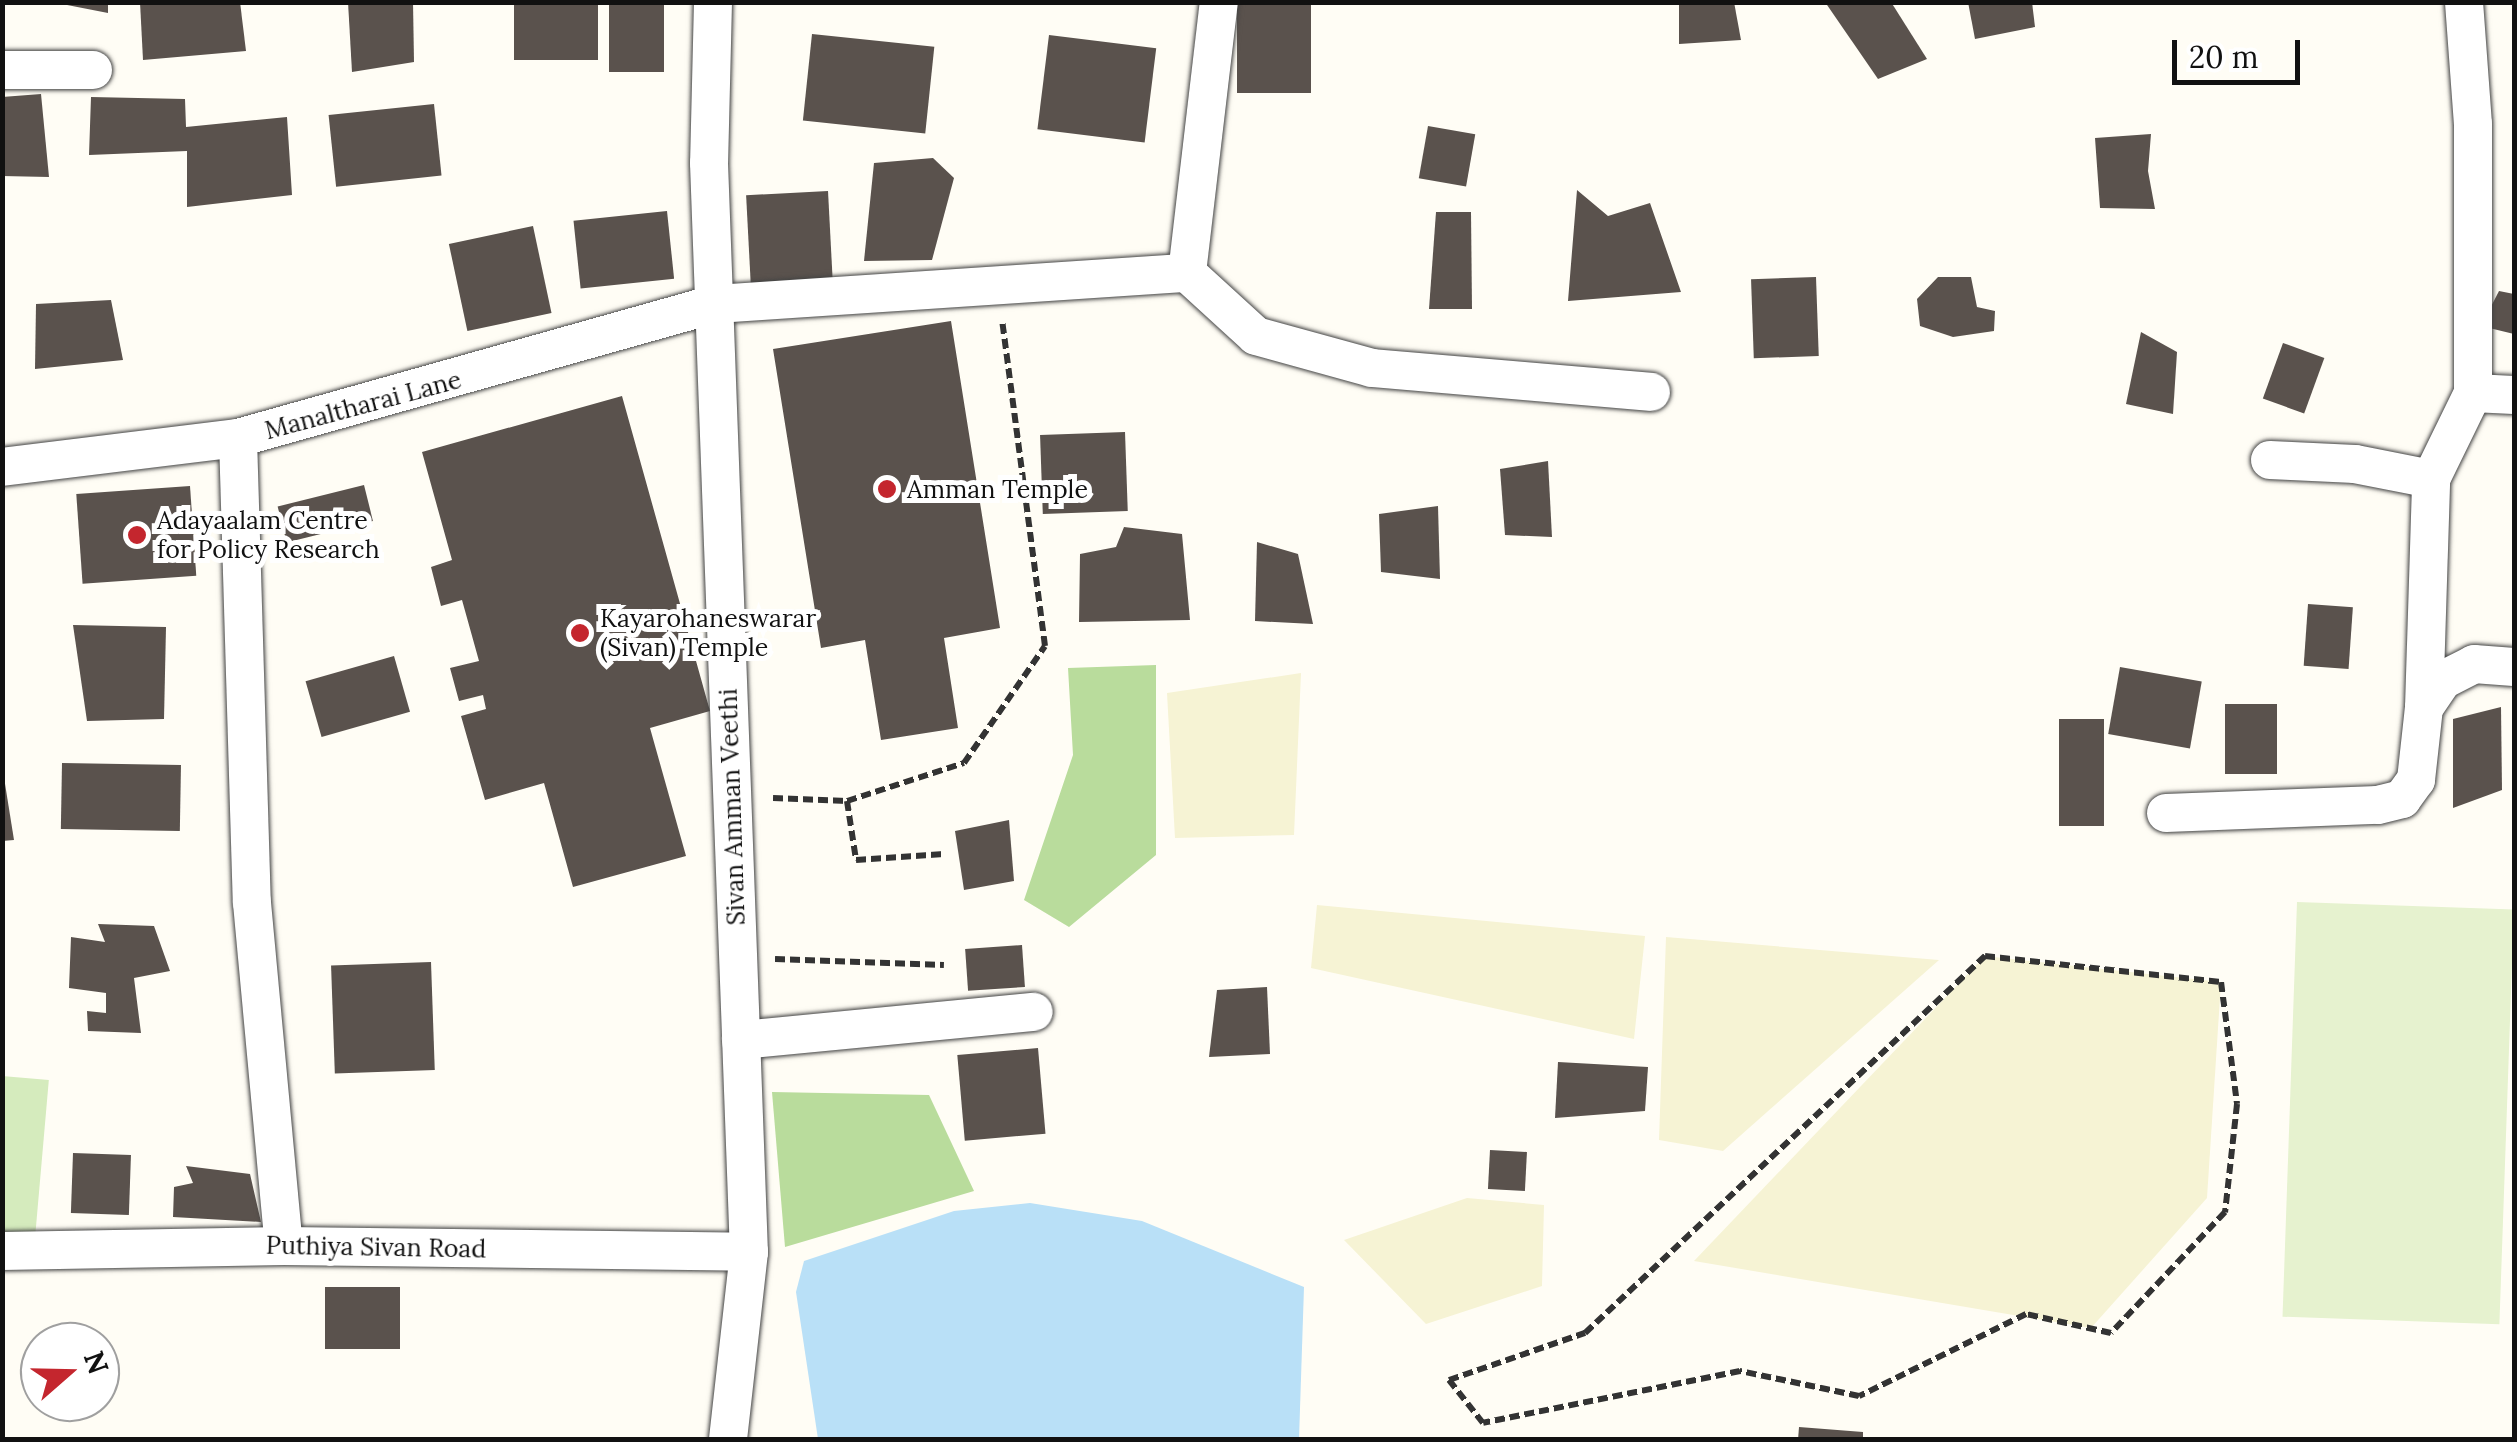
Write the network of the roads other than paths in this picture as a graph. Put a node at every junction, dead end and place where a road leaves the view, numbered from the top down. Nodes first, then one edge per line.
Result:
1 (712, 2) edge
2 (1219, 2) edge
3 (2464, 2) edge
4 (2, 70) edge
5 (93, 70) dead end
6 (1187, 273) junction
7 (716, 304) junction
8 (1651, 392) dead end
9 (2473, 393) junction
10 (2514, 395) edge
11 (238, 438) junction
12 (2270, 460) dead end
13 (2, 467) edge
14 (2431, 479) junction
15 (2514, 667) edge
16 (2424, 708) junction
17 (2166, 813) dead end
18 (1034, 1012) dead end
19 (741, 1040) junction
20 (284, 1246) junction
21 (2, 1250) edge
22 (749, 1252) junction
23 (728, 1440) edge

1 - 7 street, Sivan Amman Veethi
2 - 6 street
3 - 9 street
4 - 5 street
6 - 7 street, Manaltharai Lane
6 - 8 street
7 - 11 street, Manaltharai Lane
7 - 19 street, Sivan Amman Veethi
9 - 10 street
9 - 14 street
11 - 13 street, Manaltharai Lane
11 - 20 street
12 - 14 street
14 - 16 street
15 - 16 street
16 - 17 street
18 - 19 street
19 - 22 street, Sivan Amman Veethi
20 - 21 street, Puthiya Sivan Road
20 - 22 street, Puthiya Sivan Road
22 - 23 street, Sivan Amman Veethi

